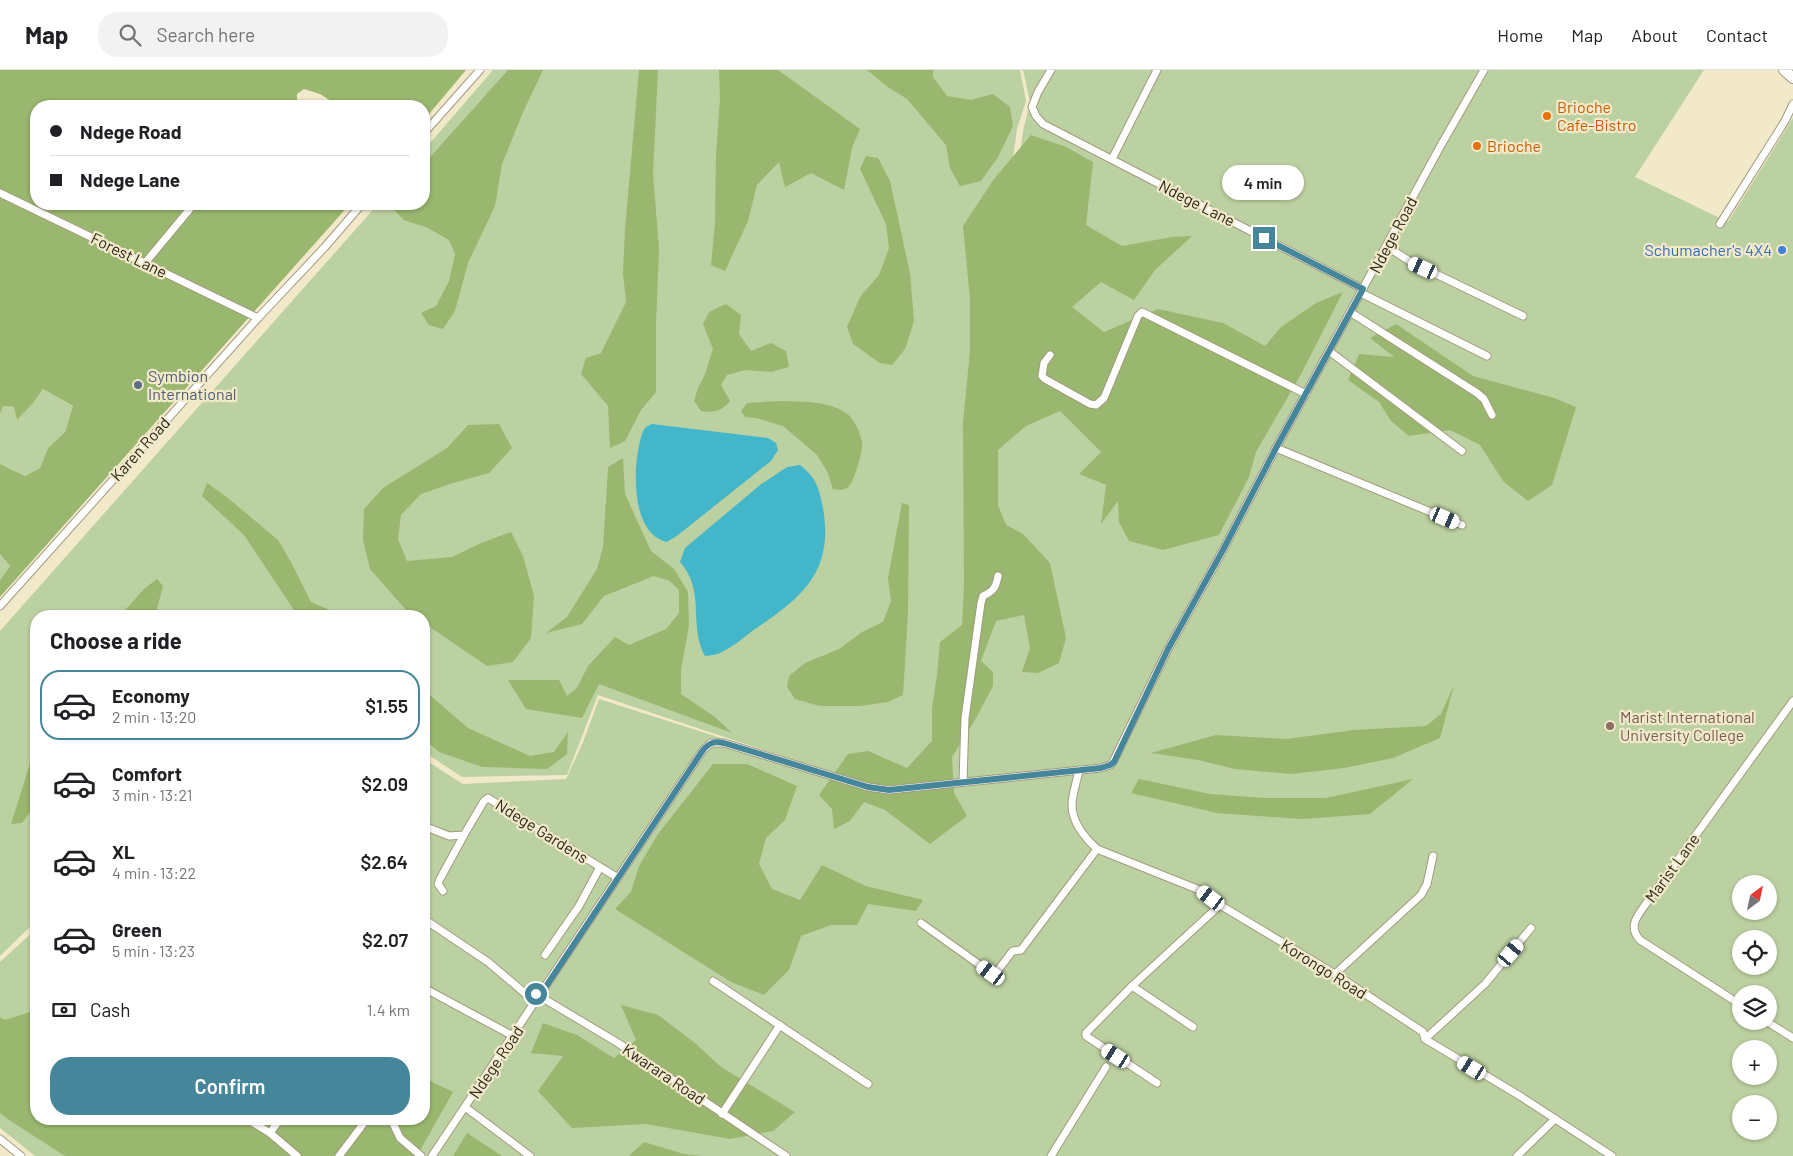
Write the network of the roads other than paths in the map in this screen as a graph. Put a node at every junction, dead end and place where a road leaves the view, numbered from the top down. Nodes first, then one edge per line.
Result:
1 (480, 70) edge
2 (1051, 70) edge
3 (1157, 70) edge
4 (1484, 70) edge
5 (1784, 70) edge
6 (1793, 78) edge
7 (1793, 104) edge
8 (430, 126) edge
9 (1112, 159) junction
10 (0, 192) edge
11 (30, 207) edge
12 (37, 210) edge
13 (189, 210) edge
14 (357, 210) edge
15 (1720, 224) dead end
16 (1386, 246) junction
17 (146, 263) junction
18 (1362, 291) junction
19 (1350, 312) junction
20 (1522, 316) dead end
21 (258, 318) junction
22 (1329, 351) junction
23 (1050, 355) dead end
24 (1487, 356) dead end
25 (1306, 394) junction
26 (1492, 415) dead end
27 (1276, 448) junction
28 (1462, 451) dead end
29 (1462, 525) dead end
30 (998, 576) dead end
31 (0, 606) edge
32 (1793, 701) edge
33 (1079, 770) junction
34 (962, 782) junction
35 (430, 828) edge
36 (464, 835) junction
37 (1097, 849) junction
38 (1433, 856) dead end
39 (600, 867) junction
40 (618, 878) junction
41 (443, 891) dead end
42 (1220, 905) junction
43 (430, 923) edge
44 (921, 923) dead end
45 (1531, 928) dead end
46 (545, 955) dead end
47 (1335, 974) junction
48 (713, 981) dead end
49 (1132, 986) junction
50 (430, 991) edge
51 (539, 997) junction
52 (1732, 999) edge
53 (780, 1024) junction
54 (1193, 1028) dead end
55 (1777, 1028) edge
56 (513, 1036) junction
57 (1793, 1038) edge
58 (1425, 1039) junction
59 (1106, 1067) dead end
60 (1157, 1083) dead end
61 (868, 1084) dead end
62 (466, 1107) junction
63 (722, 1114) junction
64 (1555, 1119) junction
65 (257, 1125) edge
66 (276, 1125) edge
67 (363, 1125) edge
68 (394, 1125) edge
69 (270, 1133) junction
70 (0, 1139) edge
71 (21, 1156) edge
72 (297, 1156) edge
73 (340, 1156) edge
74 (421, 1156) edge
75 (432, 1156) edge
76 (530, 1156) edge
77 (786, 1156) edge
78 (1051, 1156) edge
79 (1517, 1156) edge
80 (1612, 1156) edge

1 - 8 street
2 - 9 street, Ndege Lane
3 - 9 street
4 - 16 street, Ndege Road
5 - 6 main road
7 - 15 street
9 - 18 street, Ndege Lane
10 - 11 street, Forest Lane
12 - 17 street, Forest Lane
13 - 17 street
14 - 21 street, Karen Road
16 - 18 street, Ndege Road
16 - 20 street
17 - 21 street, Forest Lane
18 - 19 street, Ndege Road
18 - 24 street, Ndege Lane
19 - 22 street, Ndege Road
19 - 26 street
21 - 31 street, Karen Road
22 - 25 street, Ndege Road
22 - 28 street
23 - 25 street
25 - 27 street, Ndege Road
27 - 29 street
27 - 33 street, Ndege Road
30 - 34 street
32 - 52 street, Marist Lane
33 - 34 street, Ndege Road
33 - 37 street, Korongo Road
34 - 40 street, Ndege Road
35 - 36 street
36 - 39 street, Ndege Gardens
36 - 41 street
37 - 42 street, Korongo Road
37 - 44 street
38 - 47 street
39 - 40 street, Ndege Gardens
39 - 46 street
40 - 51 street, Ndege Road
42 - 47 street, Korongo Road
42 - 49 street
43 - 51 street, Kwarara Road
45 - 58 street
47 - 58 street, Korongo Road
48 - 53 street
49 - 54 street
49 - 60 street
50 - 56 street
51 - 56 street, Ndege Road
51 - 63 street, Kwarara Road
53 - 61 street
53 - 63 street
55 - 57 street
56 - 62 street, Ndege Road
58 - 64 street, Korongo Road
59 - 78 street
62 - 75 street, Ndege Road
62 - 76 street
63 - 77 street, Kwarara Road
64 - 79 street
64 - 80 street, Korongo Road
65 - 69 street
66 - 69 street
67 - 73 street
68 - 74 street
69 - 72 street
70 - 71 street

